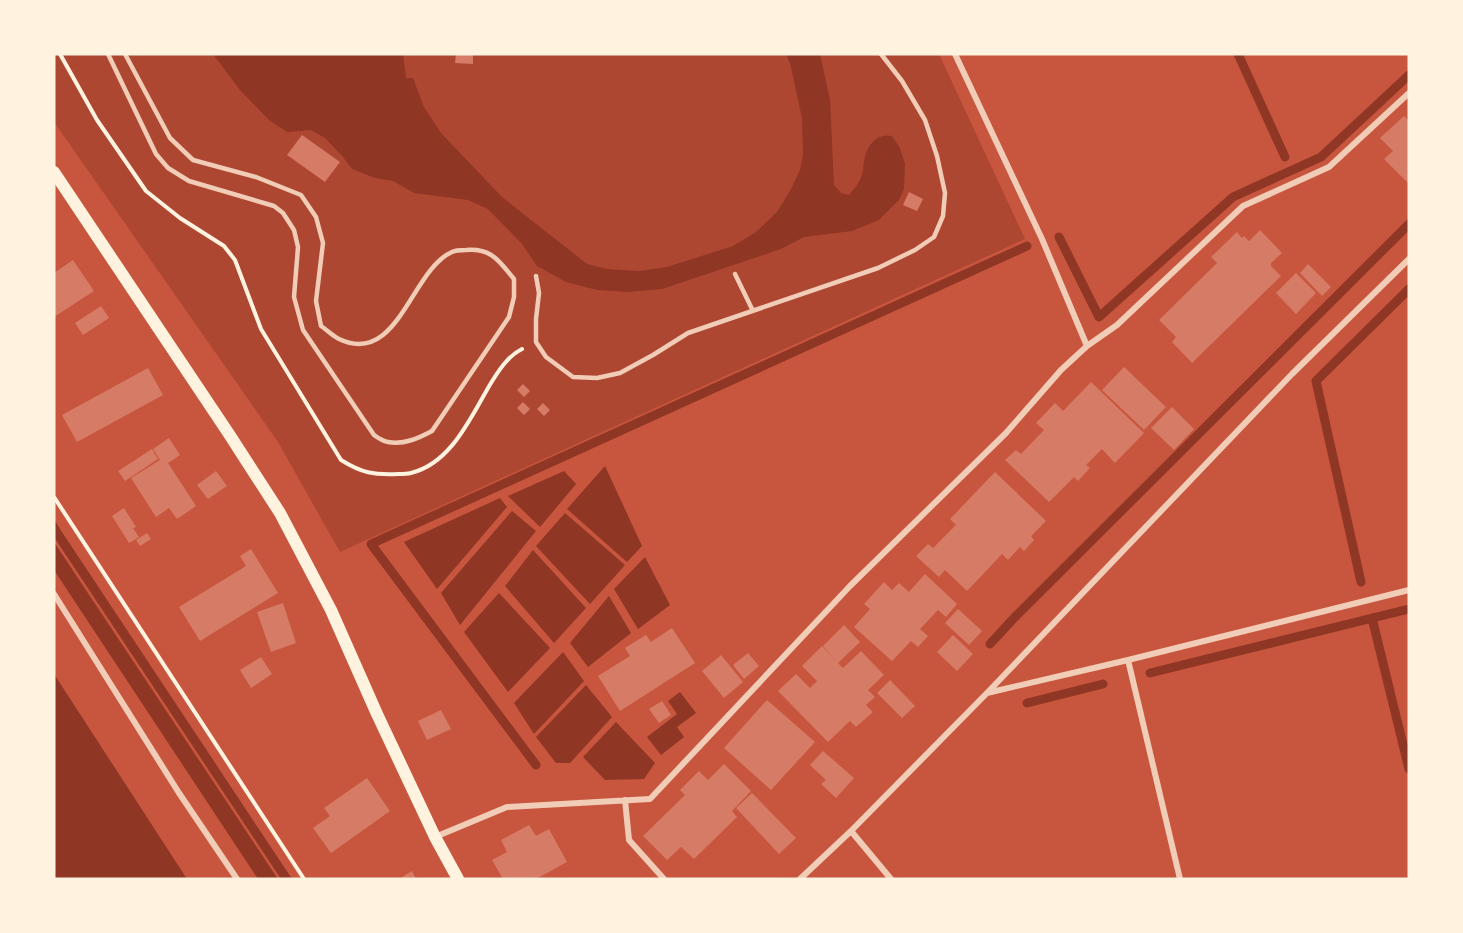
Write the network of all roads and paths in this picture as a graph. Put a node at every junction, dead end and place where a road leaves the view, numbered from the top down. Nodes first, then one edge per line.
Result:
1 (108, 54) edge
2 (125, 54) edge
3 (881, 54) edge
4 (955, 54) edge
5 (1409, 93) edge
6 (54, 172) edge
7 (1409, 259) edge
8 (735, 274) dead end
9 (536, 276) dead end
10 (753, 311) junction
11 (1087, 346) junction
12 (54, 497) edge
13 (1409, 590) edge
14 (54, 594) edge
15 (1128, 660) junction
16 (987, 693) junction
17 (624, 800) junction
18 (851, 831) junction
19 (435, 837) junction
20 (237, 879) edge
21 (304, 879) edge
22 (458, 879) edge
23 (664, 879) edge
24 (800, 879) edge
25 (891, 879) edge
26 (1180, 879) edge

1 - 2 lane
3 - 10 lane
4 - 11 street
5 - 11 street
6 - 19 main road
7 - 16 street
8 - 10 lane
9 - 10 lane
11 - 17 street
12 - 21 path
13 - 15 street
14 - 20 street
15 - 16 street
15 - 26 street
16 - 18 street
17 - 19 street
17 - 23 street
18 - 24 street
18 - 25 street
19 - 22 main road

